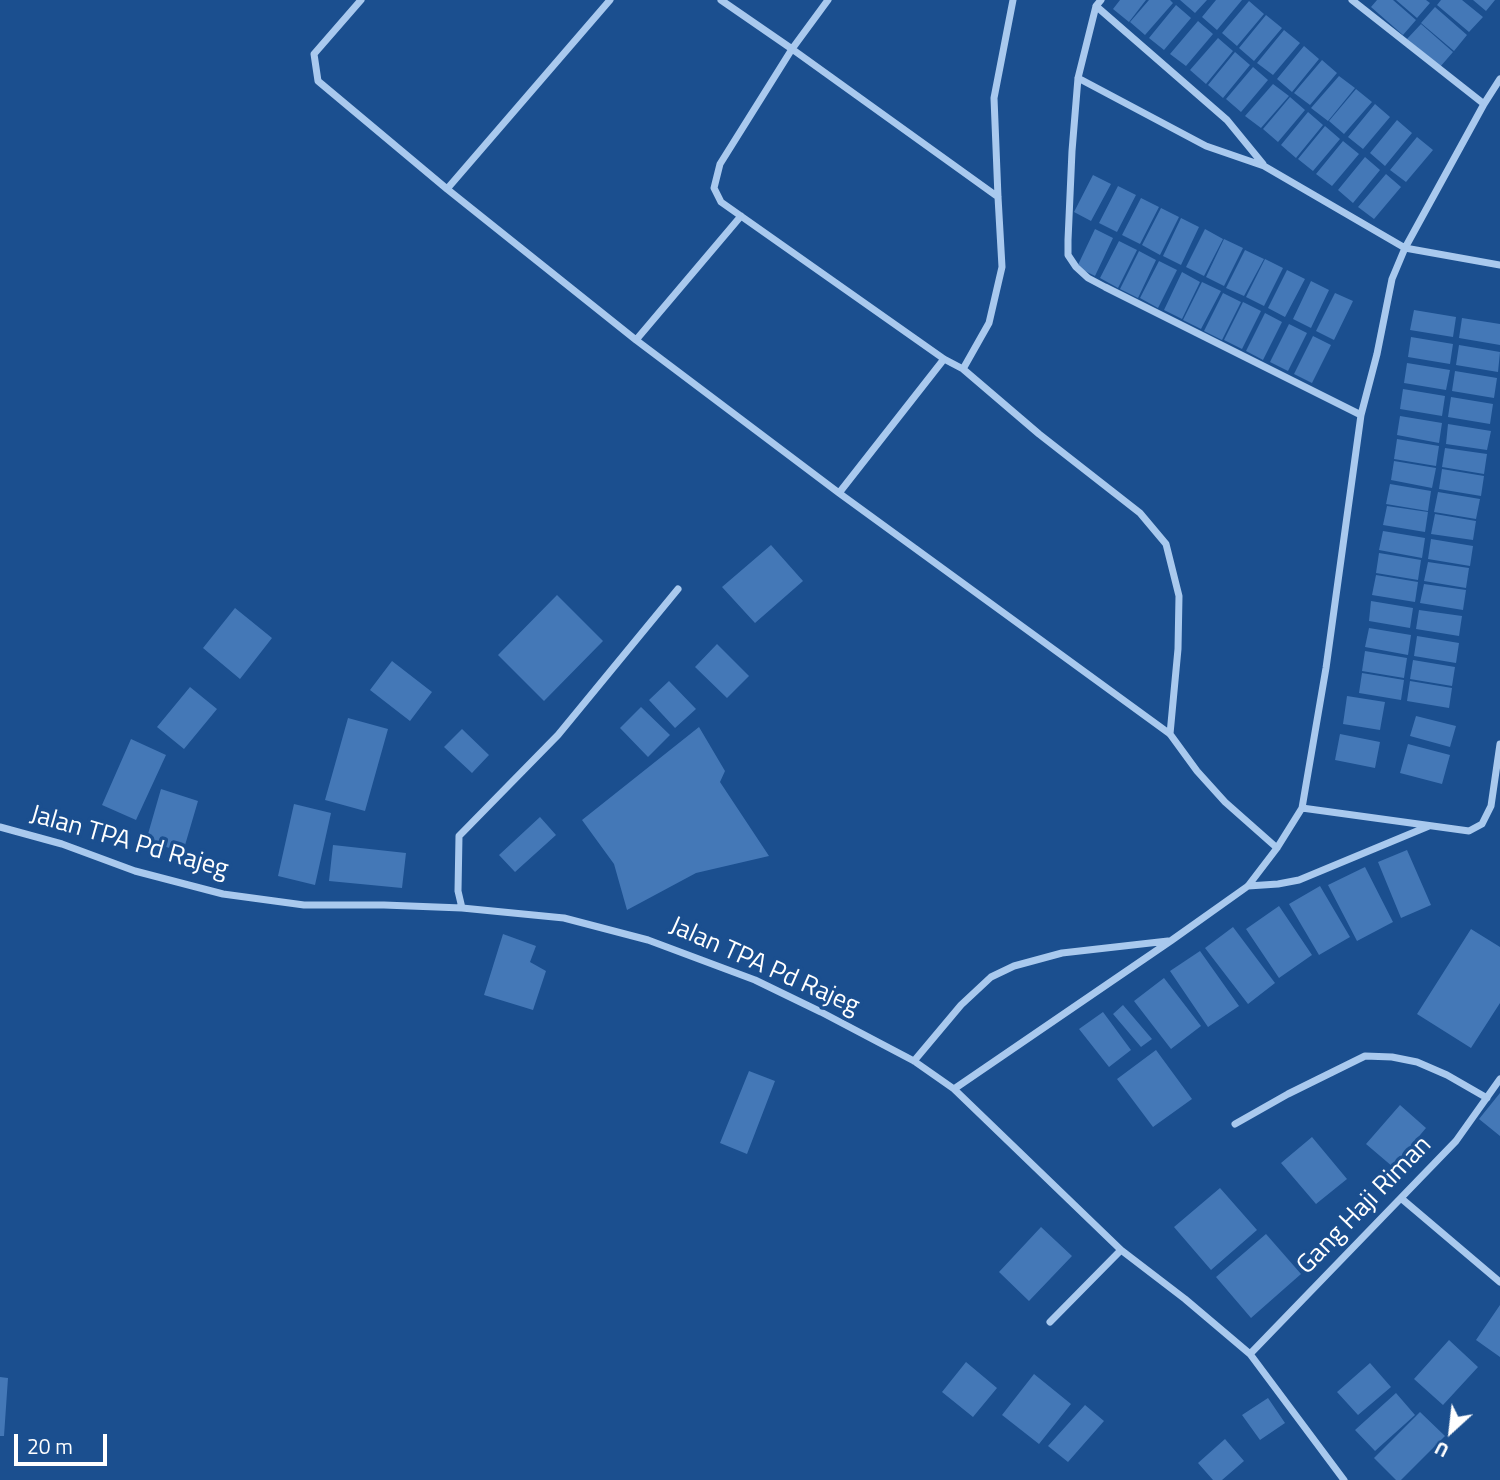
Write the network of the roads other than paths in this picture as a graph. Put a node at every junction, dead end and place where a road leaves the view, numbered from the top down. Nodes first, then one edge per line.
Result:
1 (361, 0) edge
2 (610, 0) edge
3 (721, 0) edge
4 (828, 0) edge
5 (1013, 0) edge
6 (1352, 0) edge
7 (1098, 3) edge
8 (792, 49) junction
9 (1079, 78) junction
10 (1500, 79) edge
11 (1484, 104) junction
12 (1264, 166) junction
13 (447, 189) junction
14 (998, 197) junction
15 (741, 216) junction
16 (1405, 248) junction
17 (1500, 265) edge
18 (636, 340) junction
19 (944, 359) junction
20 (963, 369) junction
21 (1361, 415) junction
22 (839, 493) junction
23 (678, 589) dead end
24 (1170, 734) junction
25 (1500, 744) edge
26 (1302, 808) junction
27 (1430, 826) junction
28 (0, 827) edge
29 (1277, 848) junction
30 (1248, 886) junction
31 (462, 908) junction
32 (1172, 940) junction
33 (914, 1061) junction
34 (1500, 1079) edge
35 (954, 1090) junction
36 (1487, 1098) junction
37 (1235, 1124) dead end
38 (1402, 1199) junction
39 (1121, 1250) junction
40 (1500, 1282) edge
41 (1050, 1322) dead end
42 (1251, 1354) junction
43 (1344, 1480) edge

1 - 13 street
2 - 13 street
3 - 8 street
4 - 8 street
5 - 14 street
6 - 11 street
7 - 9 street
7 - 12 street
8 - 14 street
8 - 15 street
9 - 12 street
9 - 21 street
10 - 11 street
11 - 16 street
12 - 16 street
13 - 18 street
14 - 20 street
15 - 18 street
15 - 19 street
16 - 17 street
16 - 21 street
18 - 22 street
19 - 20 street
19 - 22 street
20 - 24 street
21 - 26 street
22 - 24 street
23 - 31 street
24 - 29 street
25 - 27 street
26 - 27 street
26 - 29 street
27 - 30 street
28 - 31 street, Jalan TPA Pd Rajeg
29 - 30 street
30 - 32 street
31 - 33 street, Jalan TPA Pd Rajeg
32 - 33 street
32 - 35 street
33 - 35 street, Jalan TPA Pd Rajeg
34 - 36 street, Gang Haji Riman
35 - 39 street, Jalan TPA Pd Rajeg
36 - 37 street
36 - 38 street, Gang Haji Riman
38 - 40 street
38 - 42 street, Gang Haji Riman
39 - 41 street
39 - 42 street, Jalan TPA Pd Rajeg
42 - 43 street, Jalan TPA Pd Rajeg

